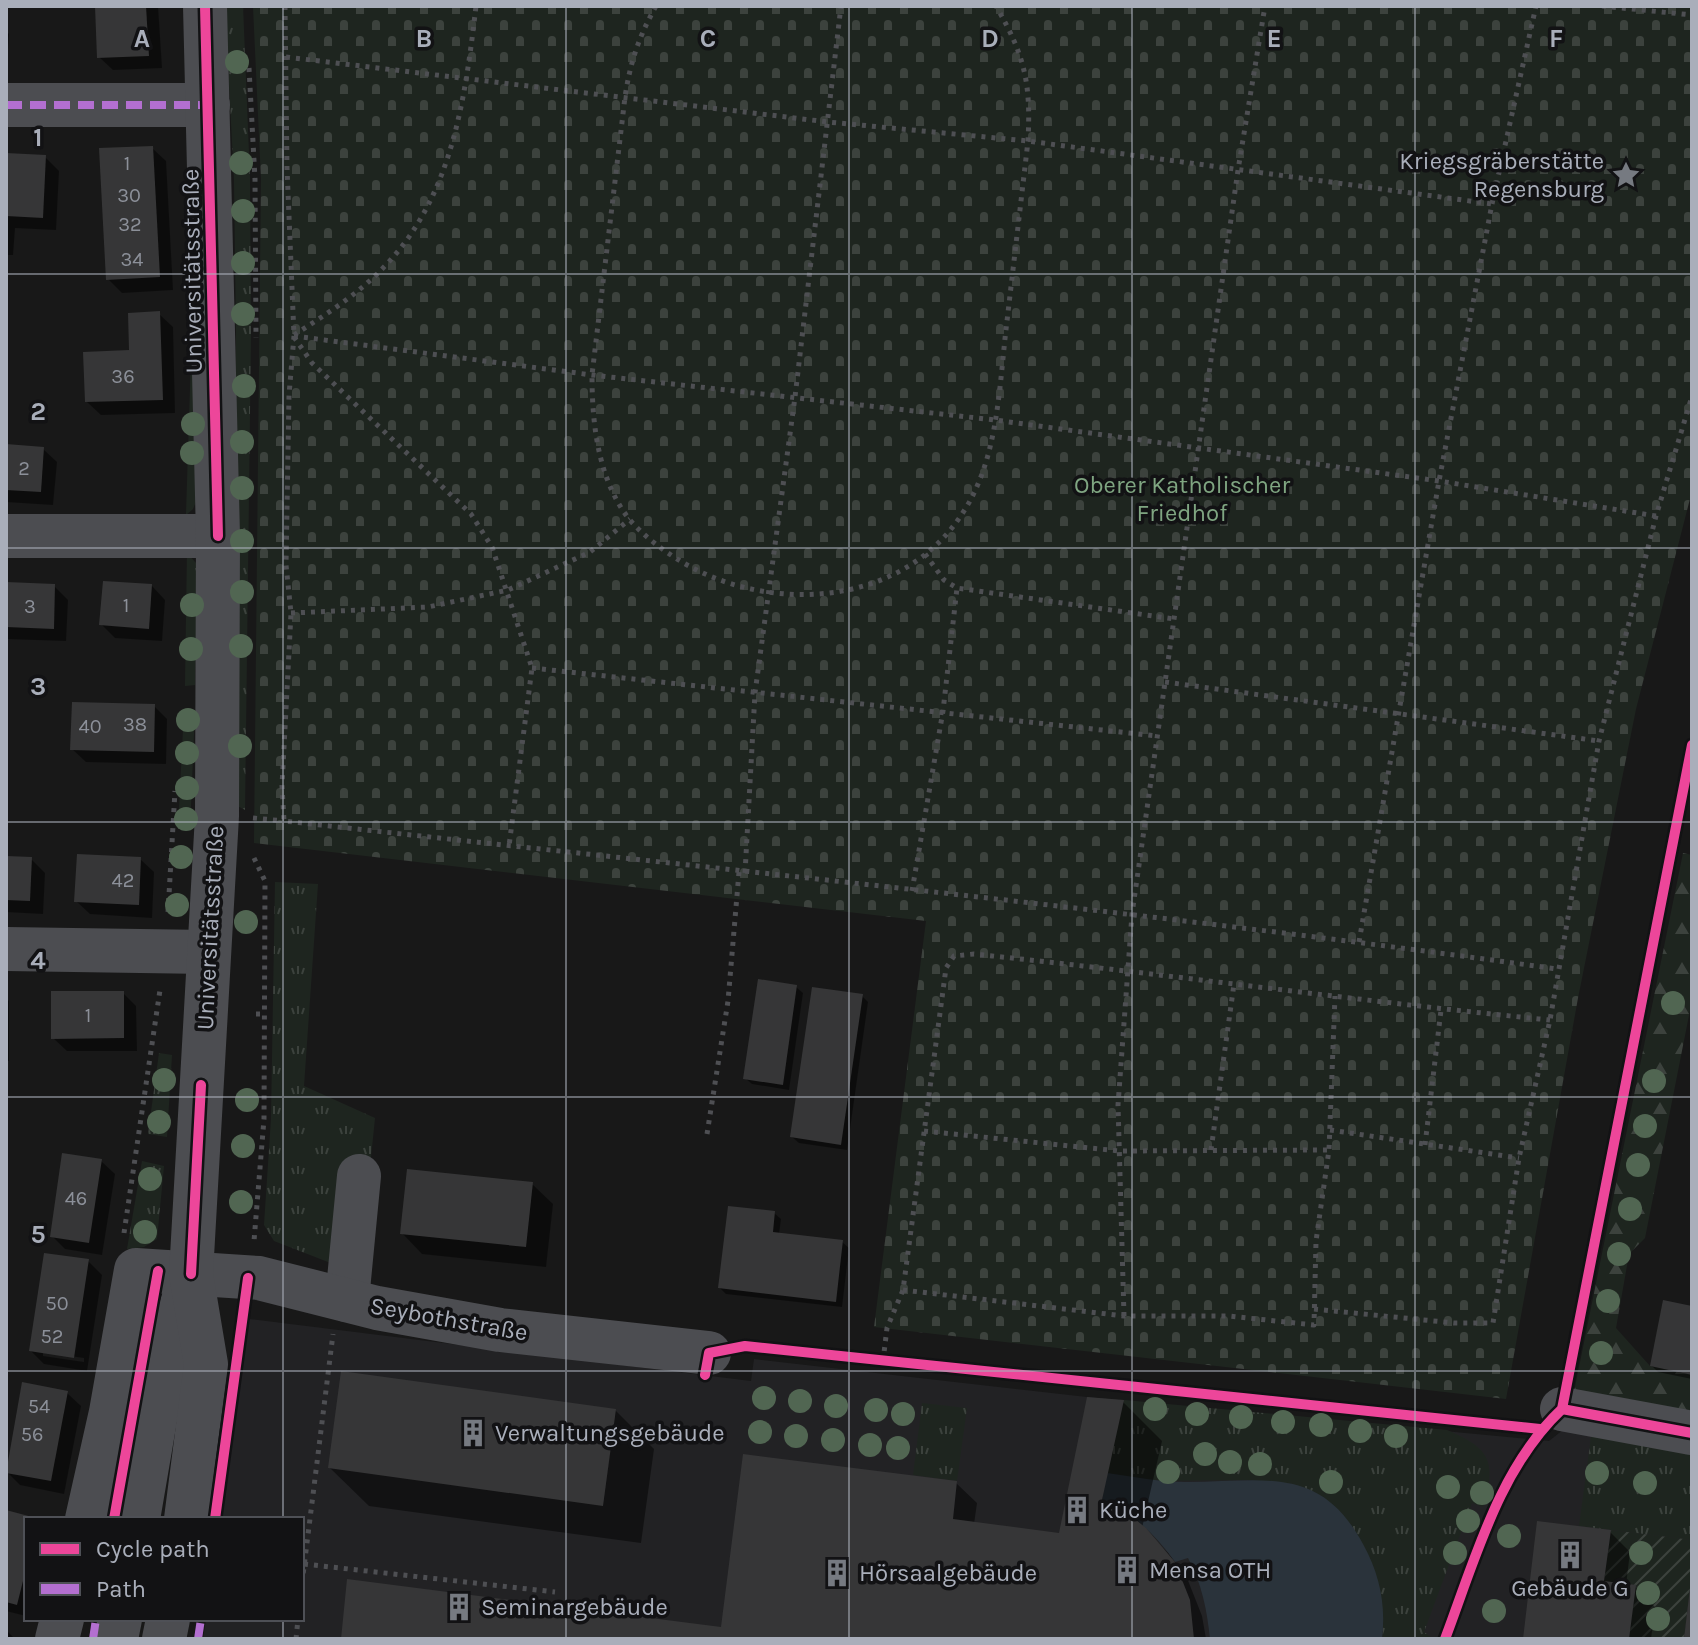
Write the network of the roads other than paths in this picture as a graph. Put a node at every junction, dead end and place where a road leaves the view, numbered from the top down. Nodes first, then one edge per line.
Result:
1 (205, 6) edge
2 (6, 105) edge
3 (208, 105) junction
4 (6, 536) edge
5 (218, 536) junction
6 (6, 949) edge
7 (208, 952) junction
8 (359, 1176) dead end
9 (191, 1274) junction
10 (342, 1299) junction
11 (709, 1353) dead end
12 (1562, 1409) dead end
13 (1692, 1433) edge
14 (87, 1517) edge
15 (138, 1517) edge
16 (186, 1517) edge

1 - 3 street, Universitätsstraße
2 - 3 street
3 - 5 street, Universitätsstraße
4 - 5 street
5 - 7 street, Universitätsstraße
6 - 7 street
7 - 9 street, Universitätsstraße
8 - 10 street
9 - 10 street, Seybothstraße
9 - 14 street
9 - 15 street, Universitätsstraße
9 - 16 street, Universitätsstraße
10 - 11 street, Seybothstraße
12 - 13 street

